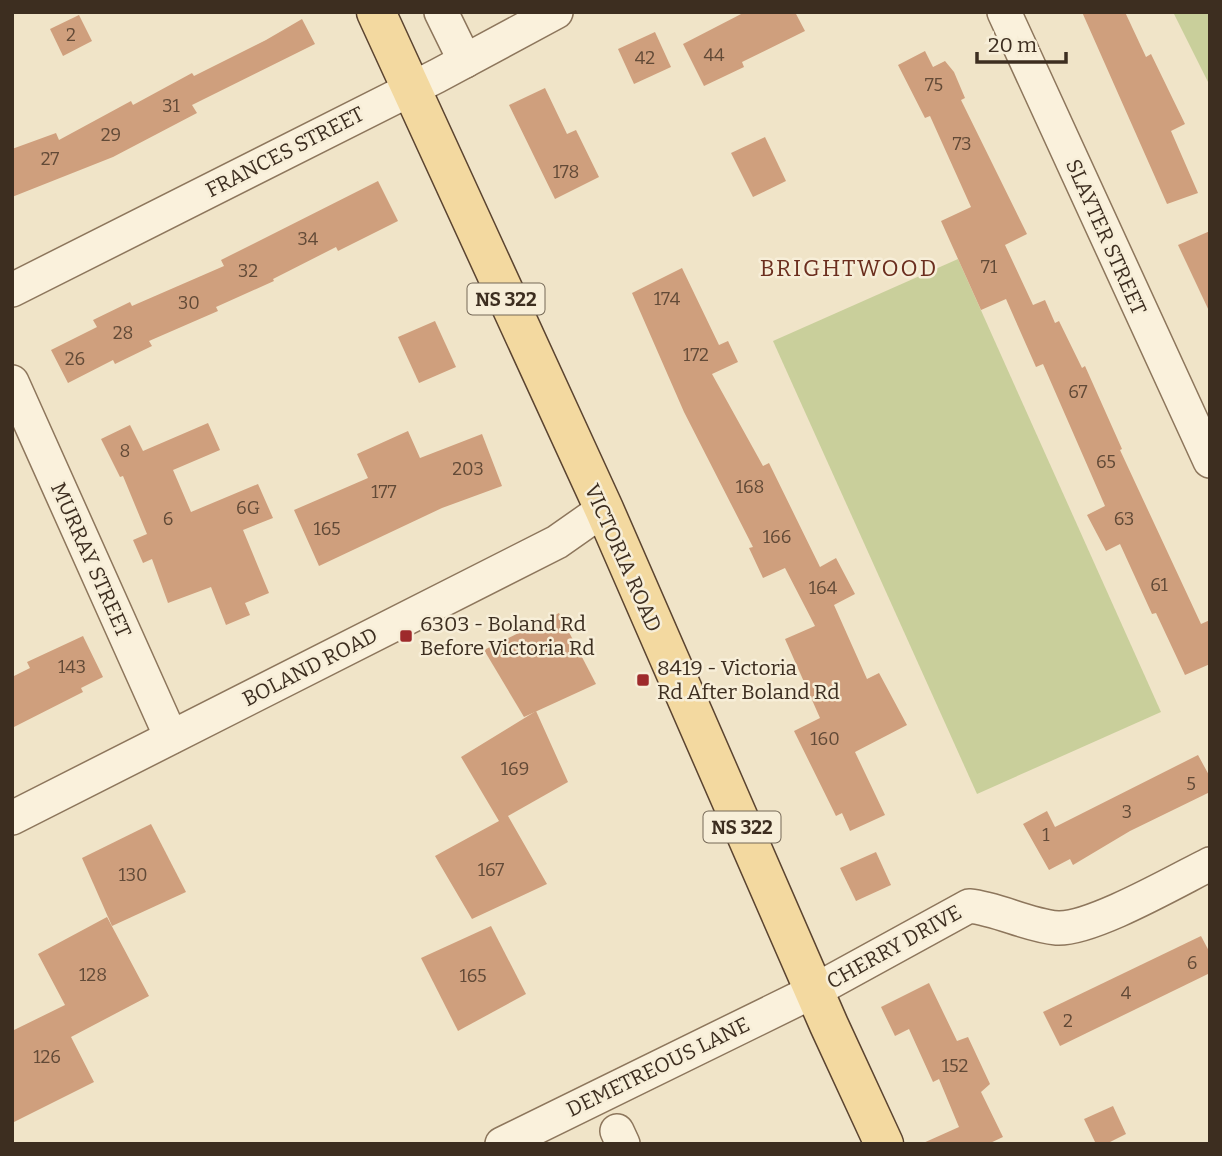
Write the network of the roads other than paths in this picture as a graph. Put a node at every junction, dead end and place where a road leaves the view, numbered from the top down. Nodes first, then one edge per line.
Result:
1 (376, 12) edge
2 (440, 12) edge
3 (555, 12) edge
4 (1004, 12) edge
5 (465, 61) junction
6 (410, 89) junction
7 (12, 289) edge
8 (14, 391) edge
9 (1210, 461) edge
10 (604, 509) junction
11 (172, 737) junction
12 (12, 818) edge
13 (1210, 864) edge
14 (814, 991) junction
15 (502, 1144) edge
16 (884, 1144) edge

1 - 6 main road, VICTORIA ROAD / NS 322
2 - 5 street
3 - 5 street, FRANCES STREET
4 - 9 street, SLAYTER STREET
5 - 6 street, FRANCES STREET
6 - 7 street, FRANCES STREET
6 - 10 main road, VICTORIA ROAD / NS 322
8 - 11 street, MURRAY STREET
10 - 11 street, BOLAND ROAD
10 - 14 main road, VICTORIA ROAD / NS 322
11 - 12 street, BOLAND ROAD
13 - 14 street, CHERRY DRIVE
14 - 15 street, DEMETREOUS LANE
14 - 16 main road, VICTORIA ROAD / NS 322

